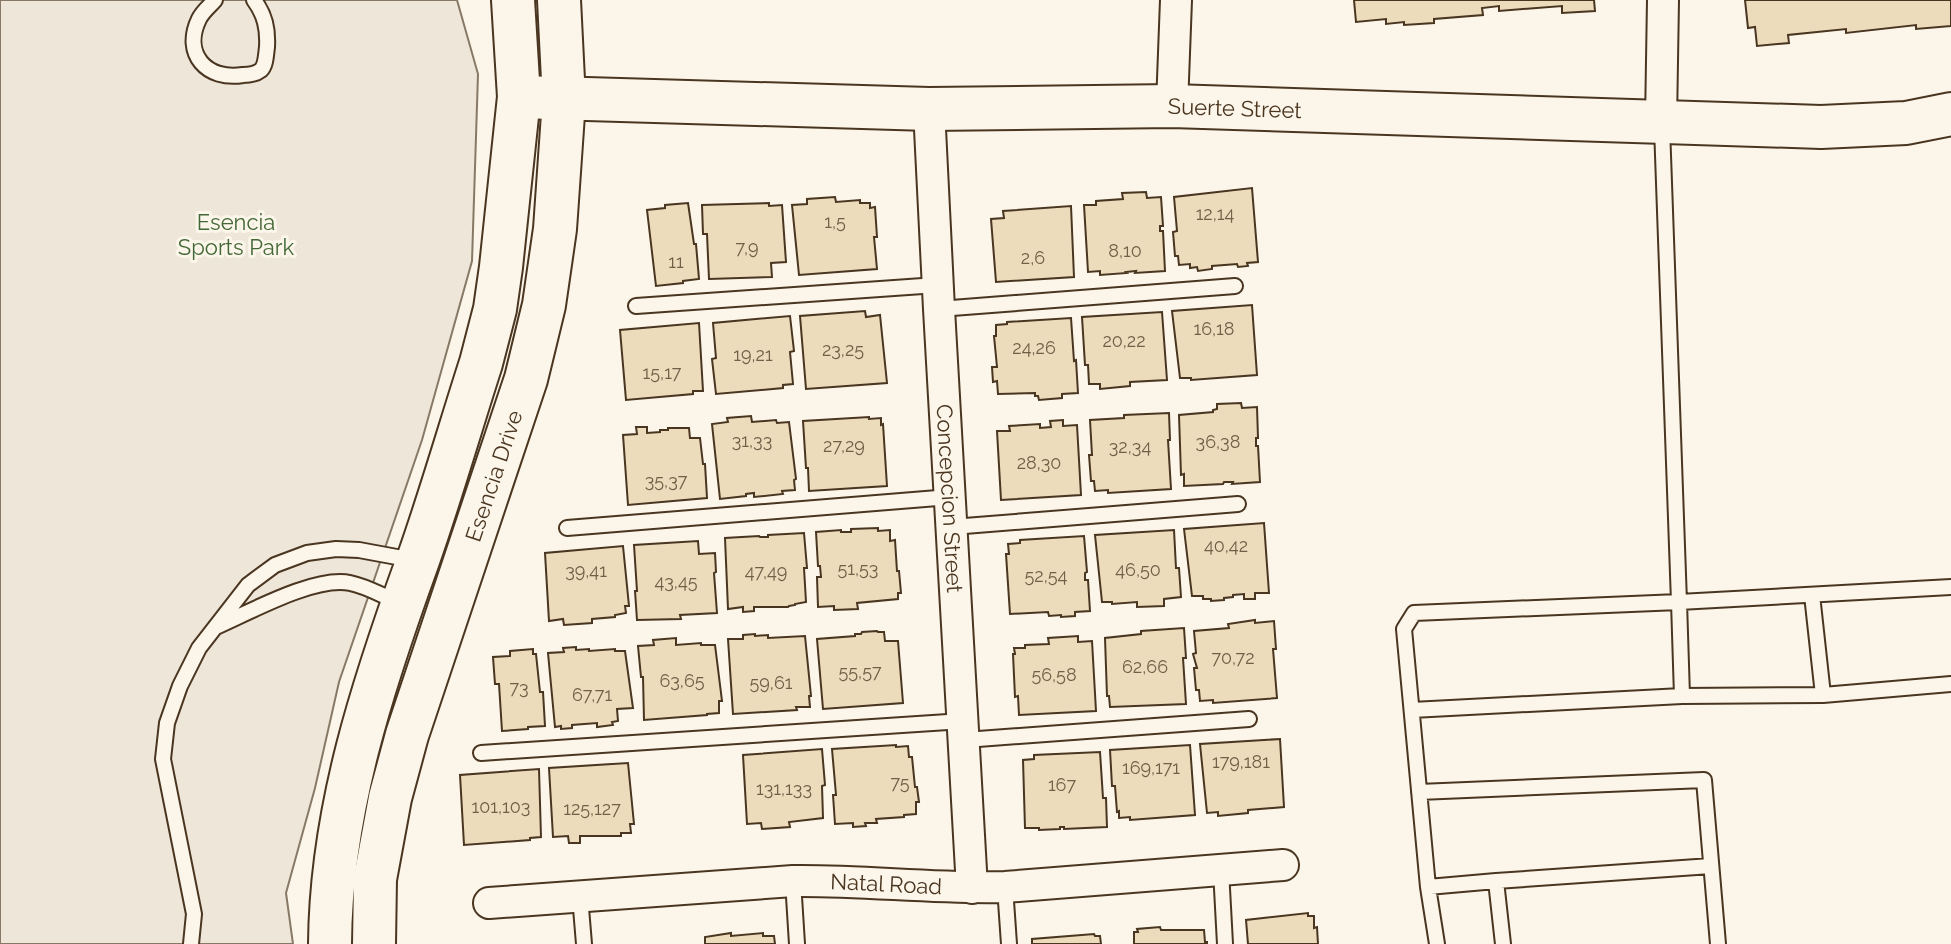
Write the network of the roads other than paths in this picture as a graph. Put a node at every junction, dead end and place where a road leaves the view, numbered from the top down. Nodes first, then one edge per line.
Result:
1 (215, 0) edge
2 (254, 0) edge
3 (513, 0) edge
4 (559, 0) edge
5 (1176, 0) edge
6 (1663, 0) edge
7 (519, 97) junction
8 (564, 100) junction
9 (1172, 106) junction
10 (929, 109) junction
11 (1951, 114) edge
12 (1661, 122) junction
13 (1235, 286) dead end
14 (938, 297) junction
15 (636, 306) dead end
16 (1238, 504) dead end
17 (951, 512) junction
18 (567, 528) dead end
19 (417, 561) junction
20 (1951, 587) edge
21 (1812, 595) junction
22 (1679, 602) junction
23 (401, 603) junction
24 (214, 627) junction
25 (1951, 684) edge
26 (1823, 695) junction
27 (1682, 696) junction
28 (1412, 710) junction
29 (1249, 719) dead end
30 (964, 730) junction
31 (481, 753) dead end
32 (1419, 792) junction
33 (1283, 865) dead end
34 (1711, 866) junction
35 (1221, 870) junction
36 (793, 881) junction
37 (1496, 881) junction
38 (1005, 887) junction
39 (1428, 887) junction
40 (972, 888) junction
41 (580, 896) junction
42 (489, 903) dead end
43 (191, 944) edge
44 (330, 944) edge
45 (374, 944) edge
46 (584, 944) edge
47 (797, 944) edge
48 (1009, 944) edge
49 (1225, 944) edge
50 (1437, 944) edge
51 (1503, 944) edge
52 (1718, 944) edge

1 - 2 lane
3 - 7 street, Esencia Drive
4 - 8 street, Esencia Drive
5 - 9 street
6 - 12 street
7 - 8 street, Suerte Street
7 - 19 street, Esencia Drive
8 - 10 street, Suerte Street
8 - 45 street, Esencia Drive
9 - 10 street, Suerte Street
9 - 12 street, Suerte Street
10 - 14 street, Concepcion Street
11 - 12 street, Suerte Street
12 - 22 lane
13 - 14 lane
14 - 15 lane
14 - 17 street, Concepcion Street
16 - 17 lane
17 - 18 lane
17 - 30 street, Concepcion Street
19 - 23 street, Esencia Drive
19 - 24 lane
20 - 21 lane
21 - 22 lane
21 - 26 lane
22 - 27 lane
22 - 28 lane
23 - 24 lane
23 - 44 street, Esencia Drive
24 - 43 lane
25 - 26 lane
26 - 27 lane
27 - 28 lane
28 - 32 lane
29 - 30 lane
30 - 31 lane
30 - 40 street, Concepcion Street
32 - 34 lane
32 - 39 lane
33 - 35 street, Natal Road
34 - 37 lane
34 - 52 lane
35 - 38 street, Natal Road
35 - 49 lane
36 - 40 street, Natal Road
36 - 41 street, Natal Road
36 - 47 lane
37 - 39 lane
37 - 51 lane
38 - 40 street, Natal Road
38 - 48 lane
39 - 50 lane
41 - 42 street, Natal Road
41 - 46 lane

